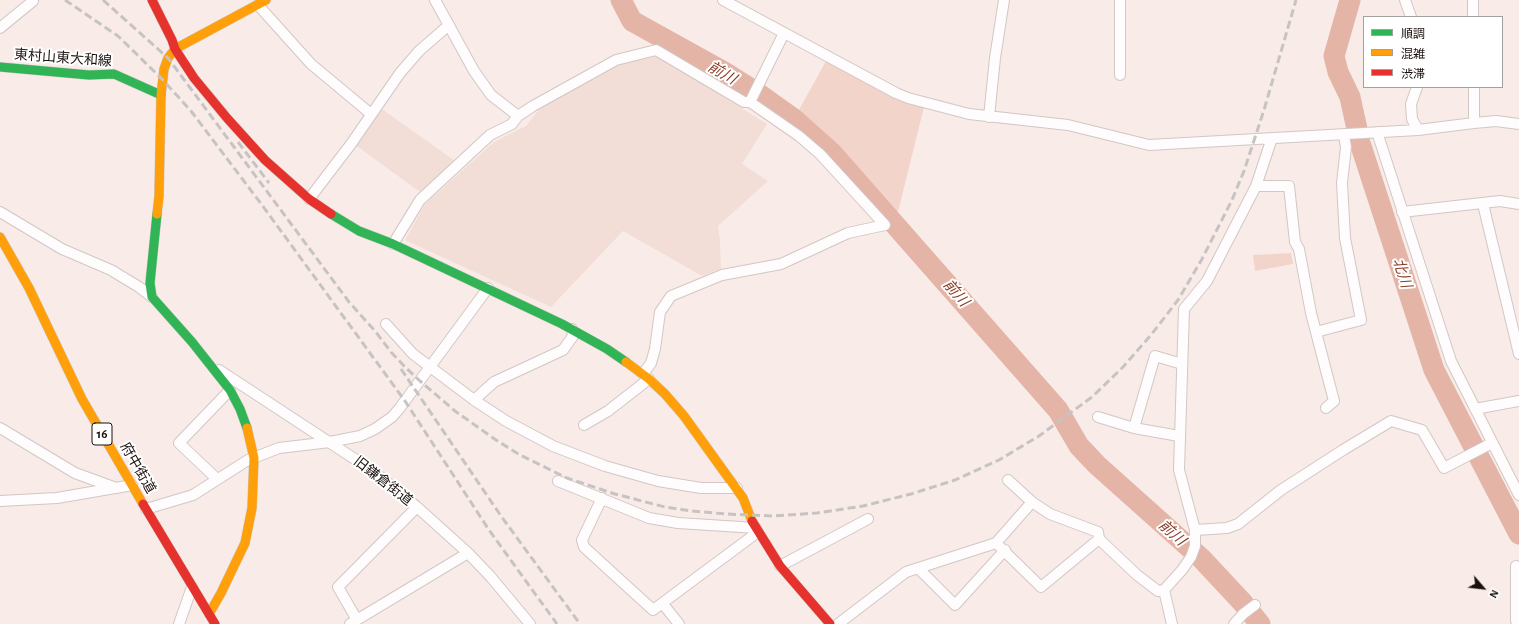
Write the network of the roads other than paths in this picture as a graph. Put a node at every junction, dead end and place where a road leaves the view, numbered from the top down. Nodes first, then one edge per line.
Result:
1 (152, 0) edge
2 (435, 0) edge
3 (723, 0) edge
4 (1004, 0) edge
5 (1120, 0) edge
6 (1405, 0) edge
7 (1473, 0) edge
8 (33, 1) edge
9 (262, 3) edge
10 (1411, 16) edge
11 (1473, 16) edge
12 (449, 25) junction
13 (0, 28) edge
14 (784, 33) junction
15 (175, 49) junction
16 (0, 67) edge
17 (1120, 75) dead end
18 (1417, 88) edge
19 (1474, 88) edge
20 (160, 95) junction
21 (750, 102) junction
22 (371, 114) junction
23 (518, 116) junction
24 (989, 117) junction
25 (1474, 123) junction
26 (1519, 124) edge
27 (1418, 130) junction
28 (1377, 132) junction
29 (1346, 135) junction
30 (1272, 138) junction
31 (1256, 186) junction
32 (309, 200) junction
33 (1483, 204) junction
34 (1519, 204) edge
35 (0, 212) edge
36 (1402, 212) junction
37 (0, 237) edge
38 (393, 244) junction
39 (488, 288) junction
40 (152, 297) junction
41 (386, 324) dead end
42 (572, 329) junction
43 (1316, 332) junction
44 (1519, 354) edge
45 (1182, 364) junction
46 (212, 366) junction
47 (430, 367) junction
48 (646, 377) junction
49 (230, 390) junction
50 (474, 400) junction
51 (1519, 401) edge
52 (1326, 408) dead end
53 (1475, 409) junction
54 (1098, 417) dead end
55 (584, 425) dead end
56 (0, 428) edge
57 (1134, 428) junction
58 (1179, 436) junction
59 (330, 442) junction
60 (1488, 445) junction
61 (254, 458) junction
62 (217, 479) junction
63 (1008, 480) dead end
64 (558, 481) dead end
65 (132, 485) junction
66 (116, 488) junction
67 (737, 488) junction
68 (1519, 495) edge
69 (602, 498) junction
70 (0, 501) edge
71 (1032, 502) junction
72 (417, 507) junction
73 (146, 509) junction
74 (868, 519) dead end
75 (757, 530) junction
76 (1195, 530) junction
77 (1099, 539) junction
78 (996, 543) junction
79 (1005, 550) junction
80 (468, 553) junction
81 (780, 566) junction
82 (1516, 566) dead end
83 (918, 568) junction
84 (192, 587) junction
85 (1164, 590) junction
86 (663, 604) junction
87 (1255, 605) dead end
88 (209, 614) junction
89 (1516, 621) dead end
90 (354, 622) edge
91 (830, 623) edge
92 (179, 624) edge
93 (215, 624) edge
94 (530, 624) edge
95 (679, 624) edge
96 (1172, 624) edge
97 (1234, 624) edge

1 - 15 street
2 - 12 street
3 - 14 street
4 - 24 street
5 - 17 street
6 - 10 street
7 - 11 street
8 - 13 street
9 - 15 street
9 - 22 street
12 - 22 street
12 - 23 street
14 - 21 street
14 - 24 street
15 - 20 street
15 - 32 street
16 - 20 street, 東村山東大和線
18 - 27 street
19 - 25 street
20 - 40 street
21 - 23 street
21 - 48 street
22 - 32 street
23 - 38 street
24 - 30 street
25 - 26 street
25 - 27 street
27 - 28 street
28 - 29 street
28 - 36 street
29 - 30 street
29 - 43 street
30 - 31 street
31 - 43 street
31 - 45 street
32 - 38 street
33 - 34 street
33 - 36 street
33 - 44 street
35 - 40 street
36 - 53 street
37 - 65 street, 府中街道 / 16
38 - 39 street
39 - 42 street
39 - 47 street
40 - 46 street
41 - 47 street
42 - 48 street
42 - 50 street
43 - 52 street
45 - 57 street
45 - 58 street
46 - 49 street
46 - 59 street, 旧鎌倉街道
47 - 50 street
47 - 59 street
48 - 55 street
48 - 67 street
49 - 61 street
49 - 62 street
50 - 67 street
51 - 53 street
53 - 60 street
54 - 57 street
56 - 66 street
57 - 58 street
58 - 76 street
59 - 61 street
59 - 72 street, 旧鎌倉街道
60 - 68 street
60 - 76 street
61 - 62 street
61 - 88 street
62 - 73 street
63 - 71 street
64 - 69 street
65 - 66 street
65 - 73 street, 府中街道 / 16
66 - 70 street
67 - 75 street
69 - 75 street
69 - 86 street
71 - 77 street
71 - 78 street
72 - 80 street, 旧鎌倉街道
72 - 90 street
73 - 84 street, 府中街道 / 16
74 - 81 street
75 - 81 street
75 - 86 street
76 - 85 street
77 - 79 street
77 - 85 street
78 - 79 street
78 - 83 street
79 - 83 street
80 - 90 street
80 - 94 street, 旧鎌倉街道
81 - 91 street
82 - 89 street
83 - 91 street
84 - 88 street, 府中街道 / 16
84 - 92 street
85 - 96 street
86 - 95 street
87 - 97 street
88 - 93 street, 府中街道 / 16

